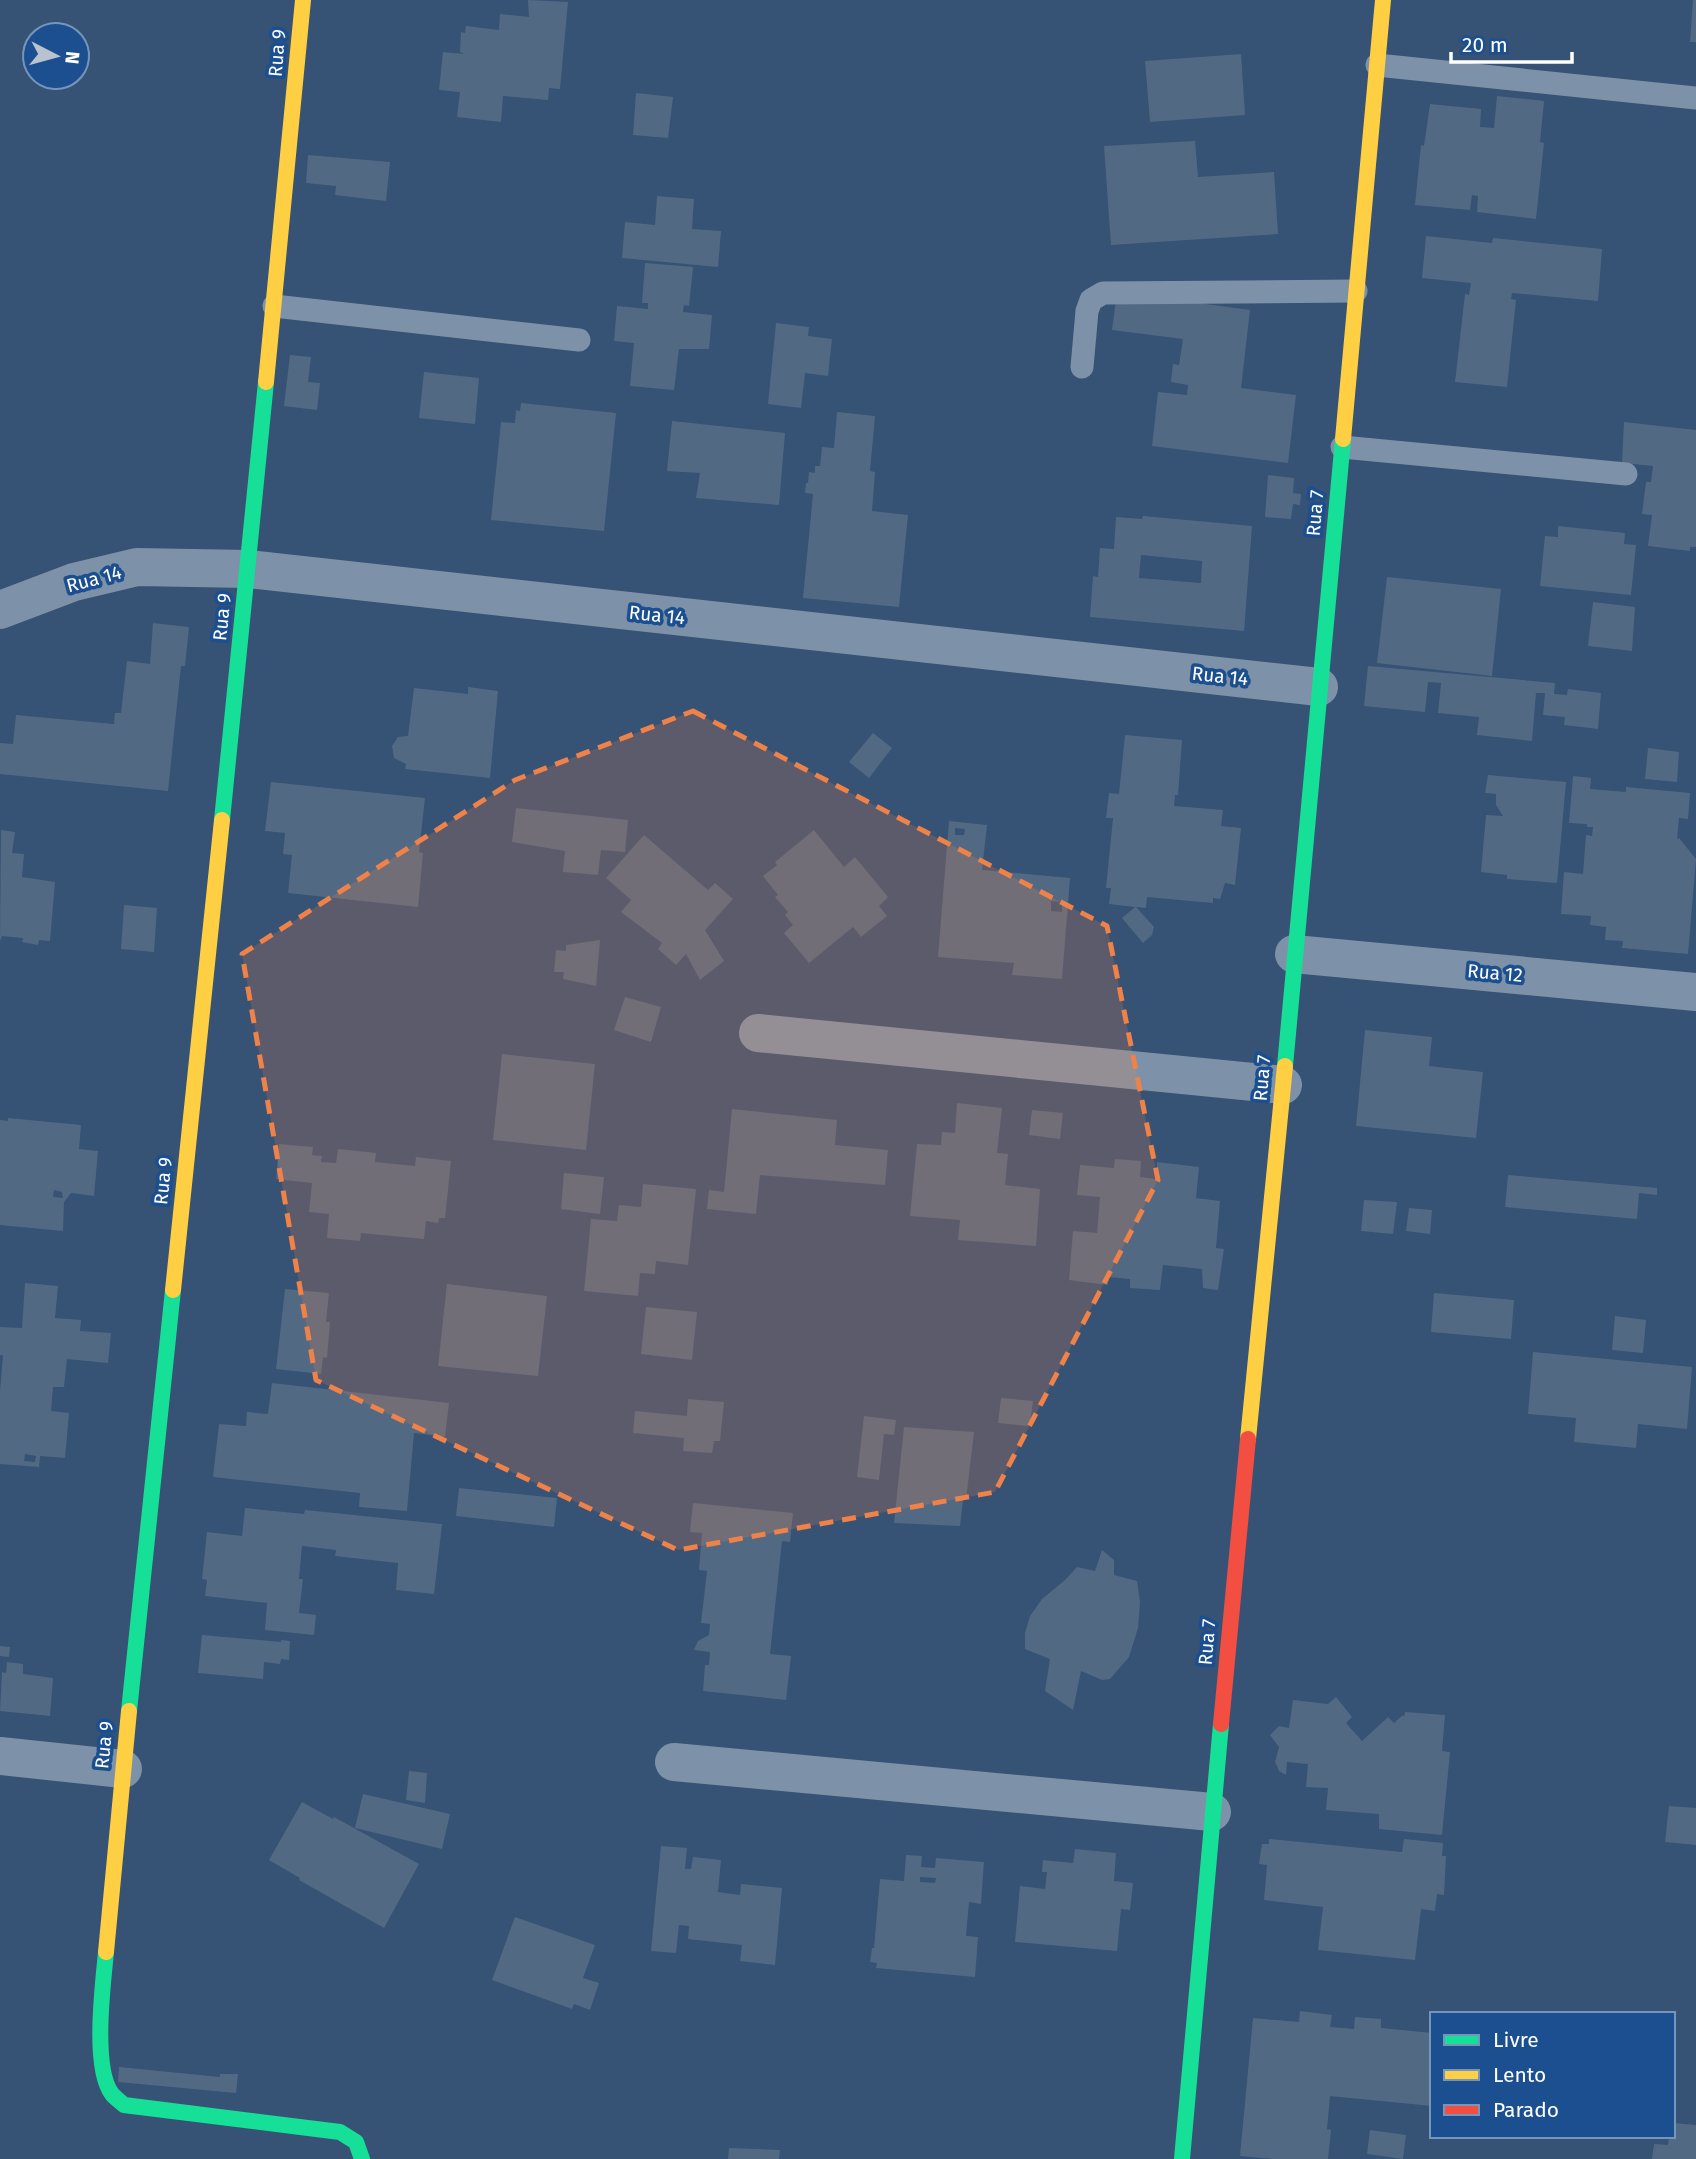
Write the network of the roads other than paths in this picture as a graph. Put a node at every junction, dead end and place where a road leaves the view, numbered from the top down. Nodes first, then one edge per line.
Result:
1 (303, 0) edge
2 (1383, 0) edge
3 (1377, 65) junction
4 (1696, 98) edge
5 (1356, 291) junction
6 (274, 306) junction
7 (579, 340) dead end
8 (1082, 366) dead end
9 (1342, 447) junction
10 (1626, 474) dead end
11 (248, 569) junction
12 (0, 610) edge
13 (1319, 687) junction
14 (1294, 954) junction
15 (1696, 992) edge
16 (758, 1033) dead end
17 (1283, 1085) junction
18 (0, 1756) edge
19 (674, 1762) dead end
20 (123, 1769) junction
21 (1212, 1812) junction
22 (362, 2159) edge
23 (1182, 2159) edge

1 - 6 street, Rua 9
2 - 3 street, Rua 7
3 - 4 lane
3 - 5 street, Rua 7
5 - 8 lane
5 - 9 street, Rua 7
6 - 7 lane
6 - 11 street, Rua 9
9 - 10 lane
9 - 13 street, Rua 7
11 - 12 street, Rua 14
11 - 13 street, Rua 14
11 - 20 street, Rua 9
13 - 14 street, Rua 7
14 - 15 street, Rua 12
14 - 17 street, Rua 7
16 - 17 street
17 - 21 street, Rua 7
18 - 20 street
19 - 21 street
20 - 22 street, Rua 9
21 - 23 street, Rua 7

